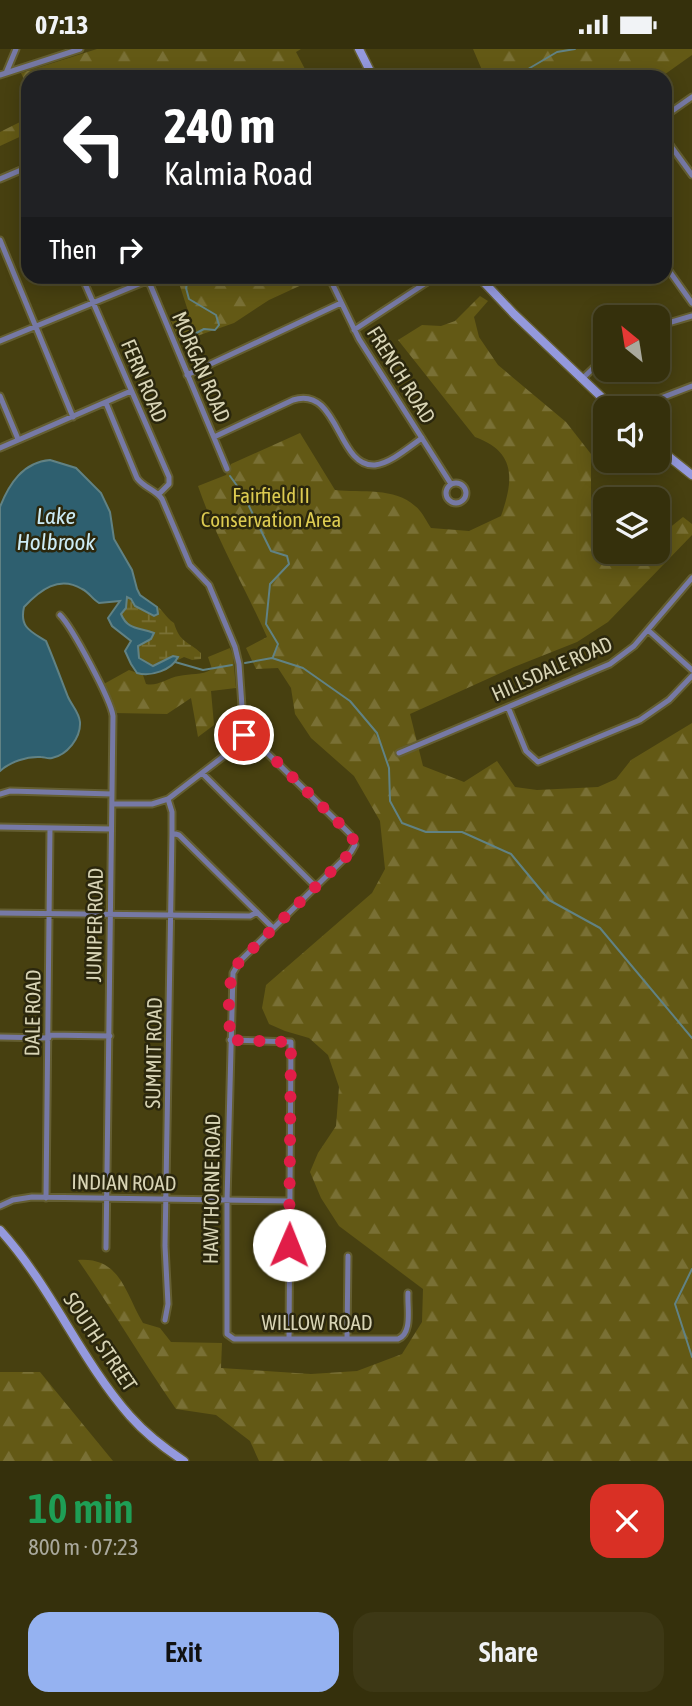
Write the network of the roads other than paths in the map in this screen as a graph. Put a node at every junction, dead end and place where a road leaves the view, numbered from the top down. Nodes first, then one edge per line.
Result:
1 (16, 49) edge
2 (80, 49) edge
3 (359, 49) edge
4 (370, 70) edge
5 (3, 74) edge
6 (692, 97) edge
7 (672, 111) edge
8 (672, 148) edge
9 (21, 170) edge
10 (692, 175) edge
11 (0, 179) edge
12 (0, 240) edge
13 (672, 275) edge
14 (85, 284) edge
15 (135, 284) edge
16 (150, 284) edge
17 (332, 284) edge
18 (424, 284) edge
19 (486, 284) edge
20 (93, 303) junction
21 (341, 303) junction
22 (692, 303) edge
23 (692, 316) edge
24 (670, 322) edge
25 (36, 326) junction
26 (354, 330) junction
27 (0, 341) edge
28 (593, 368) edge
29 (187, 375) junction
30 (582, 379) junction
31 (692, 386) edge
32 (131, 391) junction
33 (0, 396) edge
34 (600, 396) edge
35 (666, 396) edge
36 (106, 403) junction
37 (73, 417) junction
38 (214, 437) junction
39 (422, 438) junction
40 (18, 439) junction
41 (0, 447) edge
42 (670, 458) edge
43 (227, 469) dead end
44 (692, 475) edge
45 (451, 484) dead end
46 (159, 494) junction
47 (692, 578) edge
48 (60, 615) dead end
49 (648, 630) junction
50 (692, 670) edge
51 (692, 676) edge
52 (508, 707) junction
53 (244, 735) junction
54 (398, 753) dead end
55 (202, 772) junction
56 (0, 794) edge
57 (112, 794) junction
58 (168, 799) junction
59 (112, 804) junction
60 (0, 827) edge
61 (50, 828) junction
62 (111, 829) junction
63 (172, 833) junction
64 (315, 886) junction
65 (257, 912) junction
66 (0, 913) edge
67 (50, 914) junction
68 (109, 915) junction
69 (172, 915) junction
70 (273, 928) junction
71 (110, 1036) junction
72 (0, 1037) edge
73 (49, 1037) junction
74 (230, 1040) junction
75 (46, 1198) junction
76 (107, 1199) junction
77 (167, 1200) junction
78 (227, 1201) junction
79 (290, 1201) junction
80 (0, 1206) edge
81 (0, 1230) edge
82 (106, 1248) dead end
83 (348, 1256) dead end
84 (408, 1293) dead end
85 (165, 1320) dead end
86 (229, 1337) joint
87 (347, 1338) junction
88 (289, 1339) junction
89 (184, 1461) edge

1 - 5 street
2 - 5 street
3 - 4 main road
6 - 7 street
8 - 10 street
9 - 11 street
12 - 25 street
13 - 22 street
14 - 20 street, FERN ROAD
15 - 20 street
16 - 29 street, MORGAN ROAD
17 - 21 street, FRENCH ROAD
18 - 26 street
19 - 30 main road
20 - 25 street
20 - 32 street, FERN ROAD
21 - 26 street, FRENCH ROAD
21 - 29 street
23 - 24 street
25 - 27 street
25 - 37 street
26 - 39 street, FRENCH ROAD
28 - 30 street
29 - 38 street, MORGAN ROAD
30 - 34 main road
31 - 35 street
32 - 36 street
32 - 46 street, FERN ROAD
33 - 40 street
36 - 37 street
36 - 46 street
37 - 40 street
38 - 39 street
38 - 43 street, MORGAN ROAD
39 - 45 street, FRENCH ROAD
40 - 41 street
42 - 44 main road
46 - 53 street
47 - 49 street, HILLSDALE ROAD
48 - 57 street, JUNIPER ROAD
49 - 50 street
49 - 52 street, HILLSDALE ROAD
51 - 52 street
52 - 54 street, HILLSDALE ROAD
53 - 55 street
53 - 64 street, HAWTHORNE ROAD
55 - 58 street
55 - 64 street
56 - 57 street
57 - 59 street, JUNIPER ROAD
58 - 59 street
58 - 63 street, SUMMIT ROAD
59 - 62 street, JUNIPER ROAD
60 - 61 street
61 - 62 street
61 - 67 street, DALE ROAD
62 - 68 street, JUNIPER ROAD
63 - 65 street
63 - 69 street, SUMMIT ROAD
64 - 70 street, HAWTHORNE ROAD
65 - 69 street
65 - 70 street
66 - 67 street
67 - 68 street
67 - 73 street, DALE ROAD
68 - 69 street
68 - 71 street, JUNIPER ROAD
69 - 77 street, SUMMIT ROAD
70 - 74 street, HAWTHORNE ROAD
71 - 73 street
71 - 76 street, JUNIPER ROAD
72 - 73 street
73 - 75 street, DALE ROAD
74 - 78 street, HAWTHORNE ROAD
74 - 79 street
75 - 76 street, INDIAN ROAD
75 - 80 street, INDIAN ROAD
76 - 77 street, INDIAN ROAD
76 - 82 street, JUNIPER ROAD
77 - 78 street, INDIAN ROAD
77 - 85 street, SUMMIT ROAD
78 - 79 street, INDIAN ROAD
78 - 86 street, HAWTHORNE ROAD
79 - 88 street
81 - 89 main road, SOUTH STREET
83 - 87 street
84 - 87 street, WILLOW ROAD
86 - 88 street, WILLOW ROAD
87 - 88 street, WILLOW ROAD

